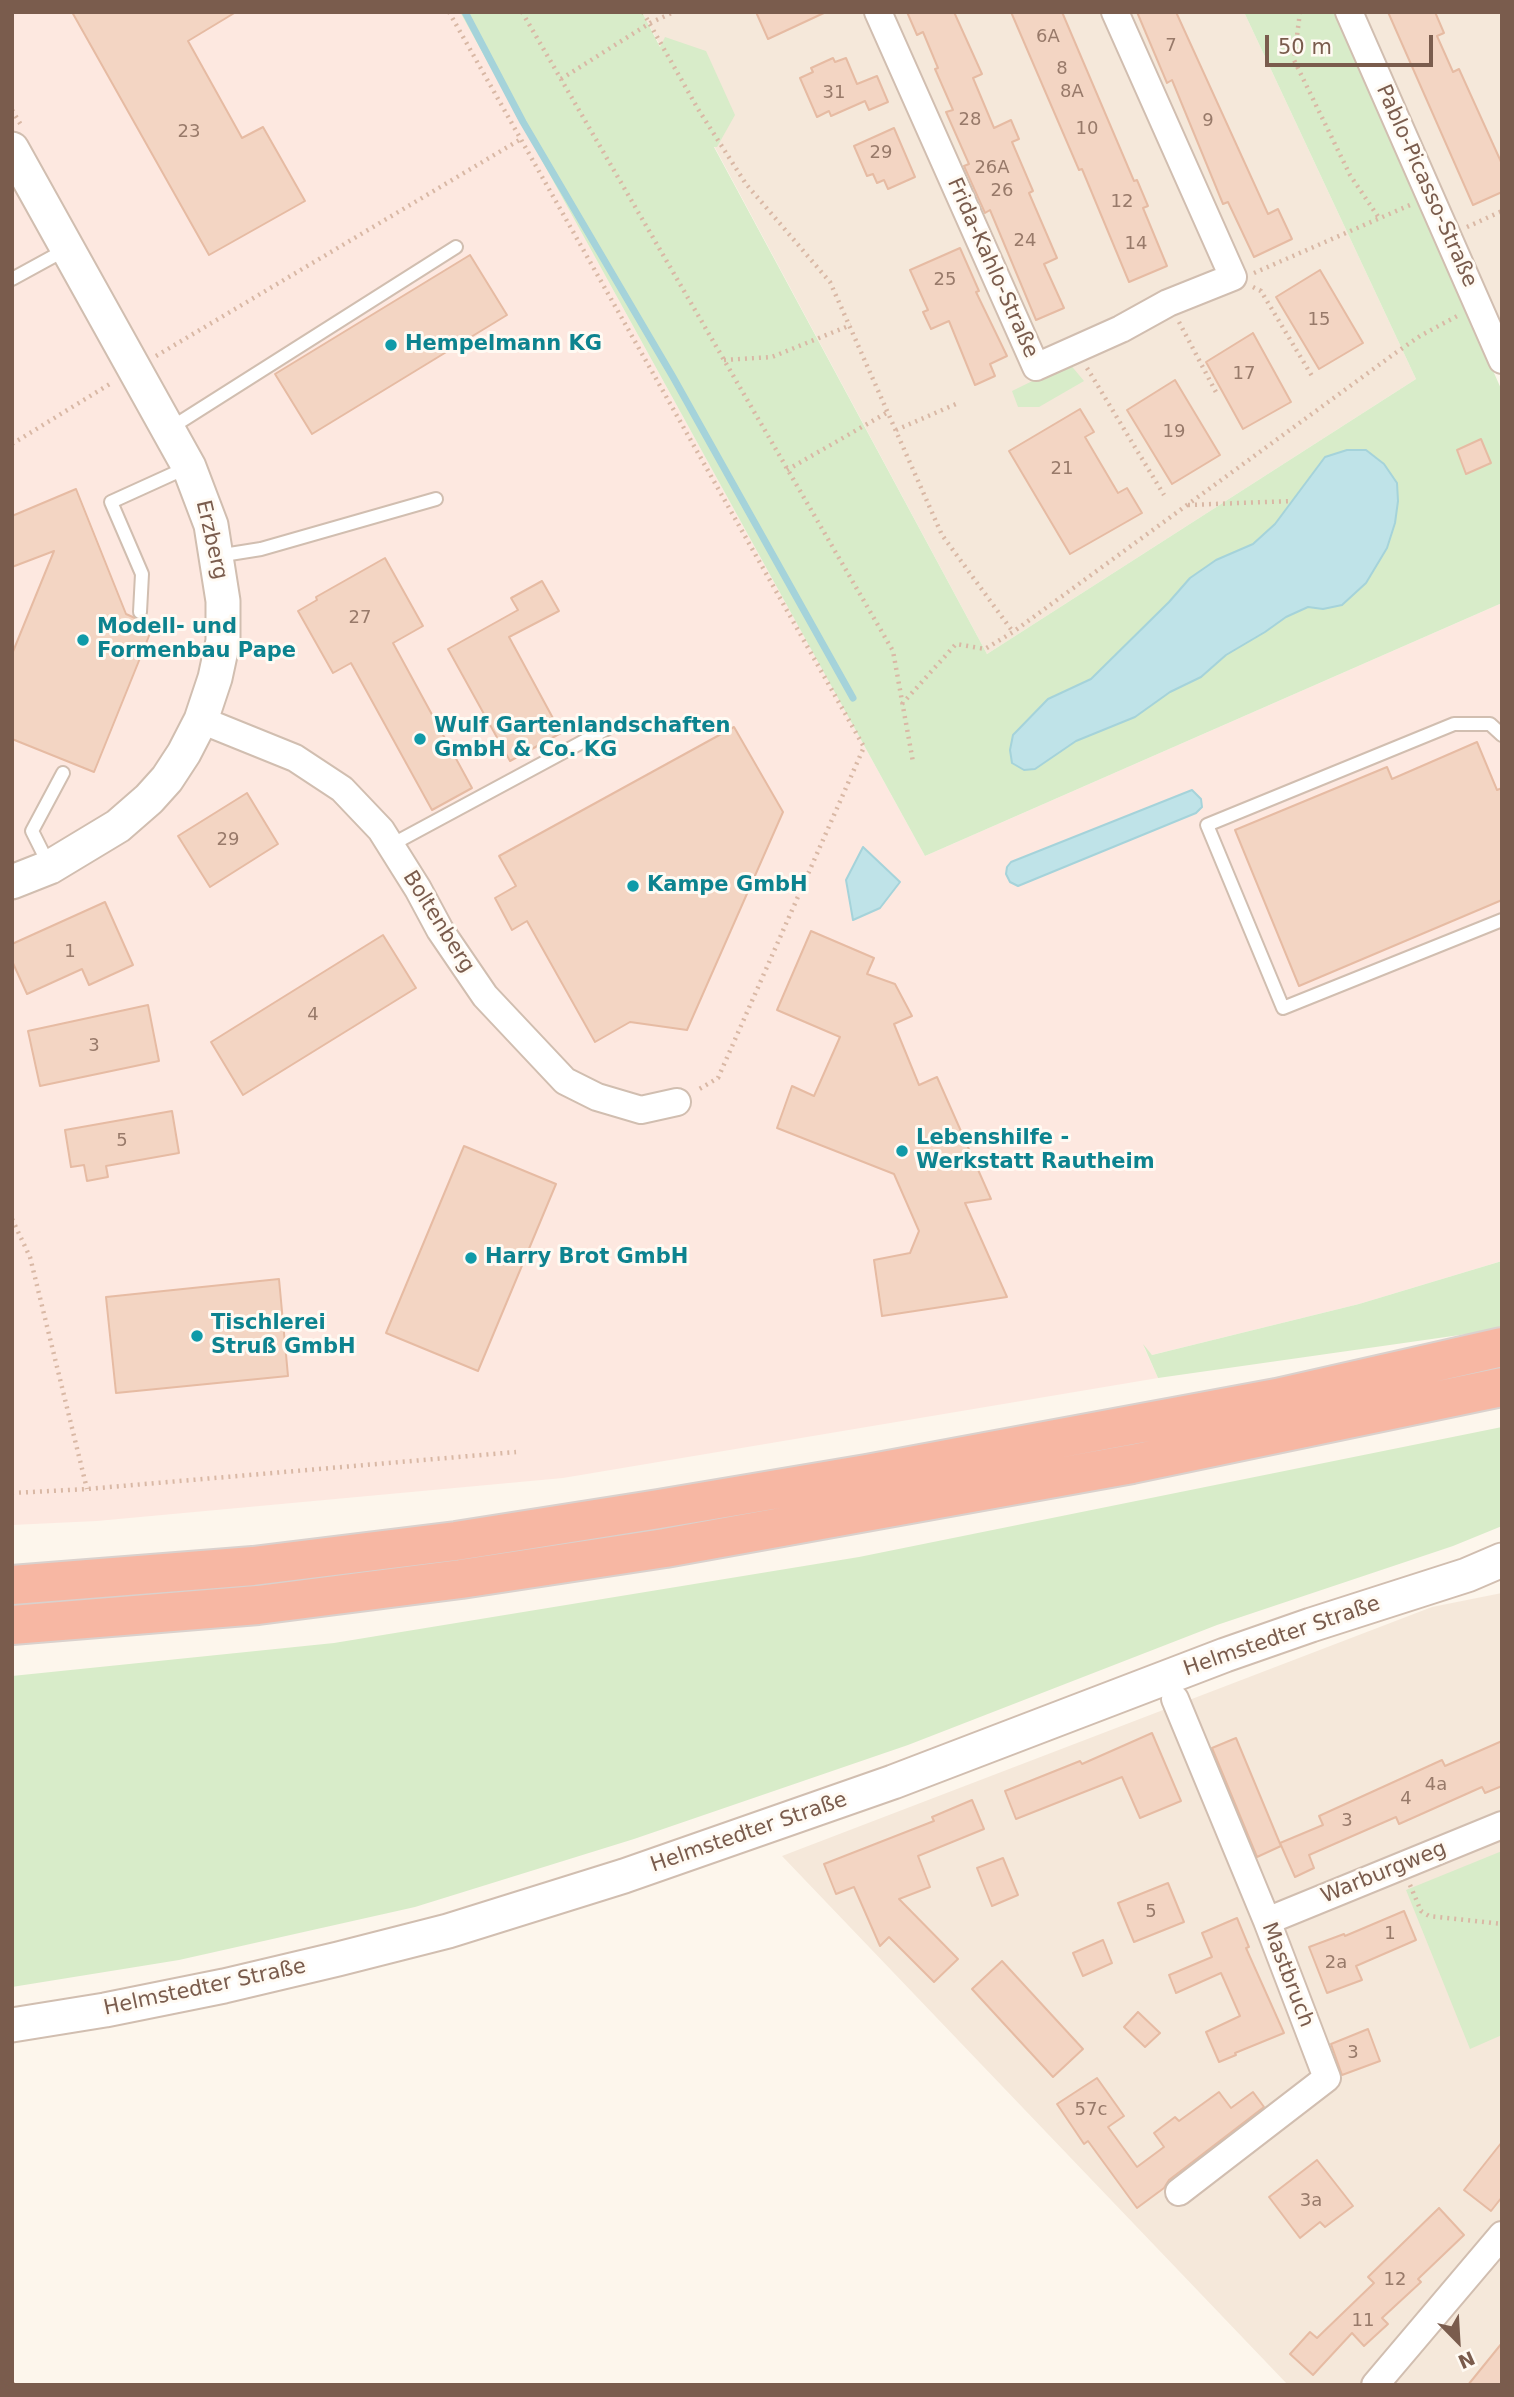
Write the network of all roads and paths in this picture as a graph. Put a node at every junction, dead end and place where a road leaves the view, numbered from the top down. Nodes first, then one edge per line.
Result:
1 (449, 12) edge
2 (522, 12) edge
3 (643, 12) edge
4 (674, 12) edge
5 (878, 12) edge
6 (1115, 12) edge
7 (1300, 12) edge
8 (1349, 12) edge
9 (650, 23) junction
10 (561, 79) junction
11 (12, 110) edge
12 (521, 139) junction
13 (19, 140) edge
14 (1429, 197) junction
15 (1502, 211) edge
16 (1379, 218) junction
17 (1446, 236) junction
18 (456, 247) dead end
19 (68, 248) junction
20 (1233, 277) junction
21 (12, 279) edge
22 (1168, 303) junction
23 (1478, 304) junction
24 (851, 325) junction
25 (724, 360) junction
26 (1502, 360) edge
27 (1082, 361) dead end
28 (135, 368) junction
29 (1312, 376) dead end
30 (1218, 396) dead end
31 (956, 404) dead end
32 (888, 412) junction
33 (169, 429) junction
34 (896, 430) junction
35 (12, 444) edge
36 (189, 467) junction
37 (787, 470) junction
38 (1164, 495) dead end
39 (436, 499) dead end
40 (1292, 501) dead end
41 (1187, 505) junction
42 (217, 556) junction
43 (140, 612) dead end
44 (1013, 632) junction
45 (902, 704) junction
46 (201, 720) junction
47 (610, 727) dead end
48 (1502, 736) edge
49 (914, 762) dead end
50 (63, 774) dead end
51 (391, 845) junction
52 (51, 867) junction
53 (12, 882) edge
54 (1502, 920) edge
55 (677, 1102) joint
56 (12, 1219) edge
57 (1502, 1347) edge
58 (1502, 1387) edge
59 (516, 1452) dead end
60 (88, 1489) junction
61 (12, 1493) edge
62 (1502, 1560) edge
63 (1502, 1569) edge
64 (1467, 1575) junction
65 (12, 1584) edge
66 (12, 1625) edge
67 (1175, 1699) dead end
68 (1502, 1825) edge
69 (1403, 1865) junction
70 (1267, 1921) junction
71 (1502, 1924) edge
72 (12, 2025) edge
73 (1179, 2192) dead end
74 (1500, 2242) edge
75 (1375, 2385) edge

1 - 12 path
2 - 10 path
3 - 9 path
4 - 9 path
5 - 22 street, Frida-Kahlo-Straße
6 - 20 street
7 - 16 path
8 - 14 street, Pablo-Picasso-Straße
9 - 10 path
9 - 24 path
10 - 25 path
11 - 13 path
12 - 28 path
12 - 55 path
13 - 19 street, Erzberg
14 - 16 path
14 - 17 street, Pablo-Picasso-Straße
15 - 17 path
16 - 20 path
17 - 23 street, Pablo-Picasso-Straße
18 - 33 lane
19 - 21 lane
19 - 28 street, Erzberg
20 - 22 street, Frida-Kahlo-Straße
20 - 29 path
22 - 30 path
23 - 26 street, Pablo-Picasso-Straße
23 - 41 path
24 - 25 path
24 - 32 path
25 - 37 path
27 - 38 path
28 - 33 street, Erzberg
28 - 35 path
31 - 34 path
32 - 34 path
32 - 37 path
33 - 36 street, Erzberg
34 - 44 path
36 - 42 street, Erzberg
36 - 43 lane
37 - 45 path
39 - 42 lane
40 - 41 path
41 - 44 path
42 - 46 street, Erzberg
44 - 45 path
45 - 49 path
46 - 51 street, Boltenberg
46 - 52 street, Erzberg
47 - 51 lane
48 - 54 lane
50 - 52 lane
51 - 55 street, Boltenberg
52 - 53 street, Erzberg
56 - 60 path
57 - 65 highway
58 - 66 highway
59 - 60 path
60 - 61 path
62 - 64 street, Helmstedter Straße
63 - 64 street, Helmstedter Straße
64 - 72 street, Helmstedter Straße
67 - 70 street, Mastbruch
68 - 69 street, Warburgweg
69 - 70 street, Warburgweg
69 - 71 path
70 - 73 street, Mastbruch
74 - 75 street

